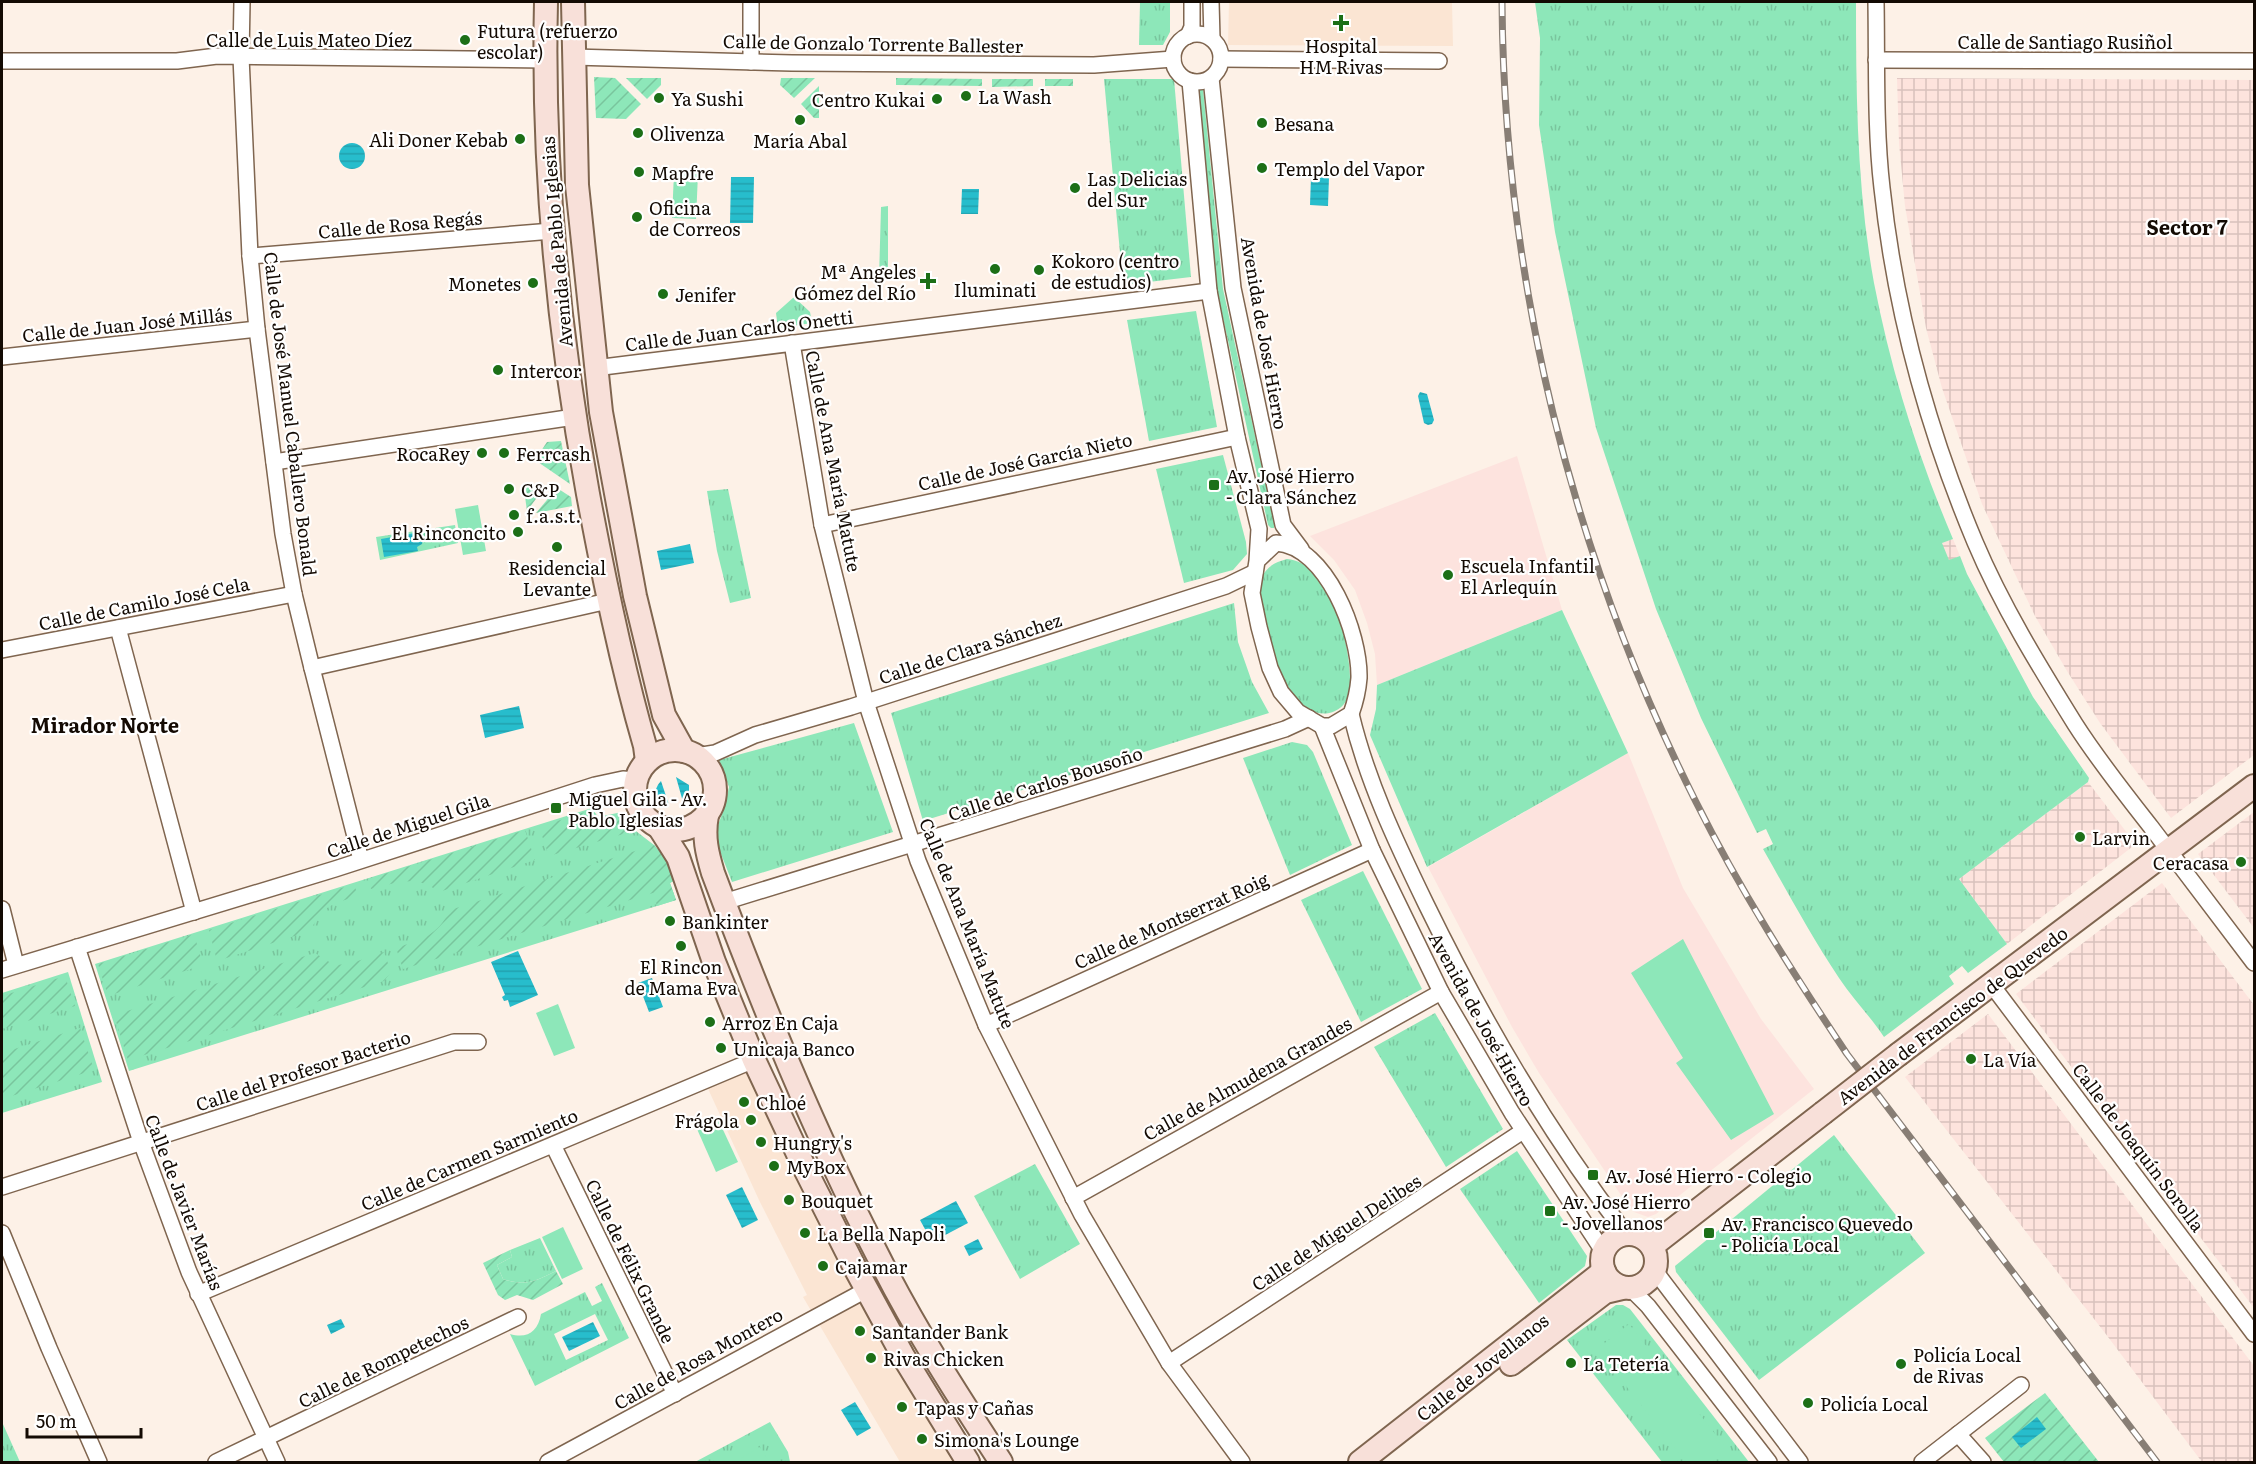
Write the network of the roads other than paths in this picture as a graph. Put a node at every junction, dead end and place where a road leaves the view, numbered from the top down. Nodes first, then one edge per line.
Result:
1 (242, 2) edge
2 (546, 2) edge
3 (573, 2) edge
4 (751, 2) edge
5 (1192, 2) edge
6 (1211, 2) edge
7 (1876, 2) edge
8 (1188, 36) junction
9 (1212, 39) junction
10 (242, 57) junction
11 (573, 57) junction
12 (1173, 59) junction
13 (1221, 59) junction
14 (545, 60) junction
15 (1876, 60) junction
16 (2, 61) edge
17 (1439, 61) dead end
18 (2254, 61) edge
19 (751, 62) junction
20 (1211, 78) junction
21 (1191, 81) junction
22 (552, 231) junction
23 (250, 256) junction
24 (1209, 291) junction
25 (257, 330) junction
26 (792, 343) junction
27 (2, 357) edge
28 (595, 368) junction
29 (574, 417) junction
30 (1237, 437) junction
31 (274, 462) junction
32 (822, 525) junction
33 (1303, 552) junction
34 (1256, 566) junction
35 (294, 594) junction
36 (608, 601) junction
37 (118, 628) junction
38 (2, 650) edge
39 (312, 668) junction
40 (866, 702) junction
41 (1351, 714) junction
42 (1315, 722) junction
43 (690, 753) junction
44 (641, 771) junction
45 (2254, 786) edge
46 (707, 815) junction
47 (659, 827) junction
48 (913, 845) junction
49 (1372, 850) junction
50 (2169, 851) junction
51 (361, 860) junction
52 (724, 902) junction
53 (2, 909) edge
54 (194, 912) junction
55 (77, 947) junction
56 (2254, 963) edge
57 (16, 965) junction
58 (2, 970) edge
59 (1991, 984) junction
60 (1441, 992) junction
61 (986, 1025) junction
62 (478, 1042) dead end
63 (754, 1060) junction
64 (1524, 1131) junction
65 (141, 1142) junction
66 (553, 1145) junction
67 (2, 1187) edge
68 (1073, 1198) junction
69 (2, 1233) edge
70 (1626, 1234) junction
71 (1652, 1246) junction
72 (1603, 1261) junction
73 (1655, 1271) junction
74 (1626, 1288) junction
75 (866, 1290) junction
76 (198, 1294) junction
77 (518, 1317) dead end
78 (2254, 1334) edge
79 (1169, 1363) junction
80 (2021, 1385) dead end
81 (675, 1394) junction
82 (1958, 1434) junction
83 (264, 1439) junction
84 (99, 1462) edge
85 (216, 1462) edge
86 (277, 1462) edge
87 (548, 1462) edge
88 (968, 1462) edge
89 (1001, 1462) edge
90 (1242, 1462) edge
91 (1360, 1462) edge
92 (1383, 1462) edge
93 (1769, 1462) edge
94 (1800, 1462) edge
95 (1922, 1462) edge
96 (1983, 1462) edge

1 - 10 street, Calle de José Manuel Caballero Bonald
2 - 14 street, Avenida de Pablo Iglesias
3 - 11 street, Avenida de Pablo Iglesias
4 - 19 street
5 - 8 street
6 - 9 street
7 - 15 street
8 - 9 street
8 - 12 street
9 - 13 street
10 - 14 street, Calle de Luis Mateo Díez
10 - 16 street, Calle de Luis Mateo Díez
10 - 23 street, Calle de José Manuel Caballero Bonald
11 - 19 street, Calle de Gonzalo Torrente Ballester
11 - 28 street, Avenida de Pablo Iglesias
12 - 19 street, Calle de Gonzalo Torrente Ballester
12 - 21 street
13 - 17 street
13 - 20 street
14 - 22 street, Avenida de Pablo Iglesias
15 - 18 street, Calle de Santiago Rusiñol
15 - 50 street
20 - 21 street
20 - 33 street, Avenida de José Hierro
21 - 24 street
22 - 23 street, Calle de Rosa Regás
22 - 29 street, Avenida de Pablo Iglesias
23 - 25 street, Calle de José Manuel Caballero Bonald
24 - 26 street, Calle de Juan Carlos Onetti
24 - 30 street
25 - 27 street, Calle de Juan José Millás
25 - 31 street, Calle de José Manuel Caballero Bonald
26 - 28 street, Calle de Juan Carlos Onetti
26 - 32 street, Calle de Ana María Matute
28 - 43 street, Avenida de Pablo Iglesias
29 - 31 street
29 - 36 street, Avenida de Pablo Iglesias
30 - 32 street, Calle de José García Nieto
30 - 34 street
31 - 35 street, Calle de José Manuel Caballero Bonald
32 - 40 street, Calle de Ana María Matute
33 - 34 street, Calle de Clara Sánchez
33 - 41 street, Avenida de José Hierro
34 - 40 street, Calle de Clara Sánchez
34 - 42 street
35 - 37 street, Calle de Camilo José Cela
35 - 39 street, Calle de José Manuel Caballero Bonald
36 - 39 street
36 - 44 street, Avenida de Pablo Iglesias
37 - 38 street, Calle de Camilo José Cela
37 - 54 street
39 - 51 street, Calle de José Manuel Caballero Bonald
40 - 43 street, Calle de Clara Sánchez
40 - 48 street, Calle de Ana María Matute
41 - 42 street, Calle de Carlos Bousoño
41 - 70 street, Avenida de José Hierro
42 - 48 street, Calle de Carlos Bousoño
42 - 49 street, Avenida de José Hierro
43 - 44 street
43 - 46 street, Avenida de Pablo Iglesias
44 - 47 street, Avenida de Pablo Iglesias
44 - 51 street, Calle de Miguel Gila
45 - 50 street, Avenida de Francisco de Quevedo
46 - 47 street
46 - 52 street, Avenida de Pablo Iglesias
47 - 63 street, Avenida de Pablo Iglesias
48 - 52 street, Calle de Carlos Bousoño
48 - 61 street, Calle de Ana María Matute
49 - 60 street, Avenida de José Hierro
49 - 61 street, Calle de Montserrat Roig
50 - 56 street
50 - 59 street, Avenida de Francisco de Quevedo
51 - 54 street, Calle de Miguel Gila
52 - 89 street, Avenida de Pablo Iglesias
53 - 57 street
54 - 55 street, Calle de Miguel Gila
55 - 57 street, Calle de Miguel Gila
55 - 65 street, Calle de Javier Marías
57 - 58 street, Calle de Miguel Gila
59 - 71 street, Avenida de Francisco de Quevedo, bridge
59 - 78 street, Calle de Joaquín Sorolla
60 - 64 street, Avenida de José Hierro
60 - 68 street, Calle de Almudena Grandes
61 - 68 street, Calle de Ana María Matute
62 - 65 street, Calle del Profesor Bacterio
63 - 66 street, Calle de Carmen Sarmiento
63 - 75 street, Avenida de Pablo Iglesias
64 - 72 street, Avenida de José Hierro
64 - 79 street, Calle de Miguel Delibes
65 - 67 street, Calle del Profesor Bacterio
65 - 76 street, Calle de Javier Marías
66 - 76 street, Calle de Carmen Sarmiento
66 - 81 street, Calle de Félix Grande
68 - 79 street, Calle de Ana María Matute
69 - 84 street
70 - 71 street
70 - 72 street
71 - 73 street
72 - 74 street
72 - 91 street, Calle de Jovellanos
73 - 74 street
73 - 94 street
74 - 92 street, Calle de Jovellanos
74 - 93 street
75 - 81 street, Calle de Rosa Montero
75 - 88 street, Avenida de Pablo Iglesias
76 - 83 street, Calle de Javier Marías
77 - 83 street, Calle de Rompetechos
79 - 90 street, Calle de Ana María Matute
80 - 82 street
81 - 87 street, Calle de Rosa Montero
82 - 95 street
82 - 96 street
83 - 85 street, Calle de Rompetechos
83 - 86 street, Calle de Javier Marías

